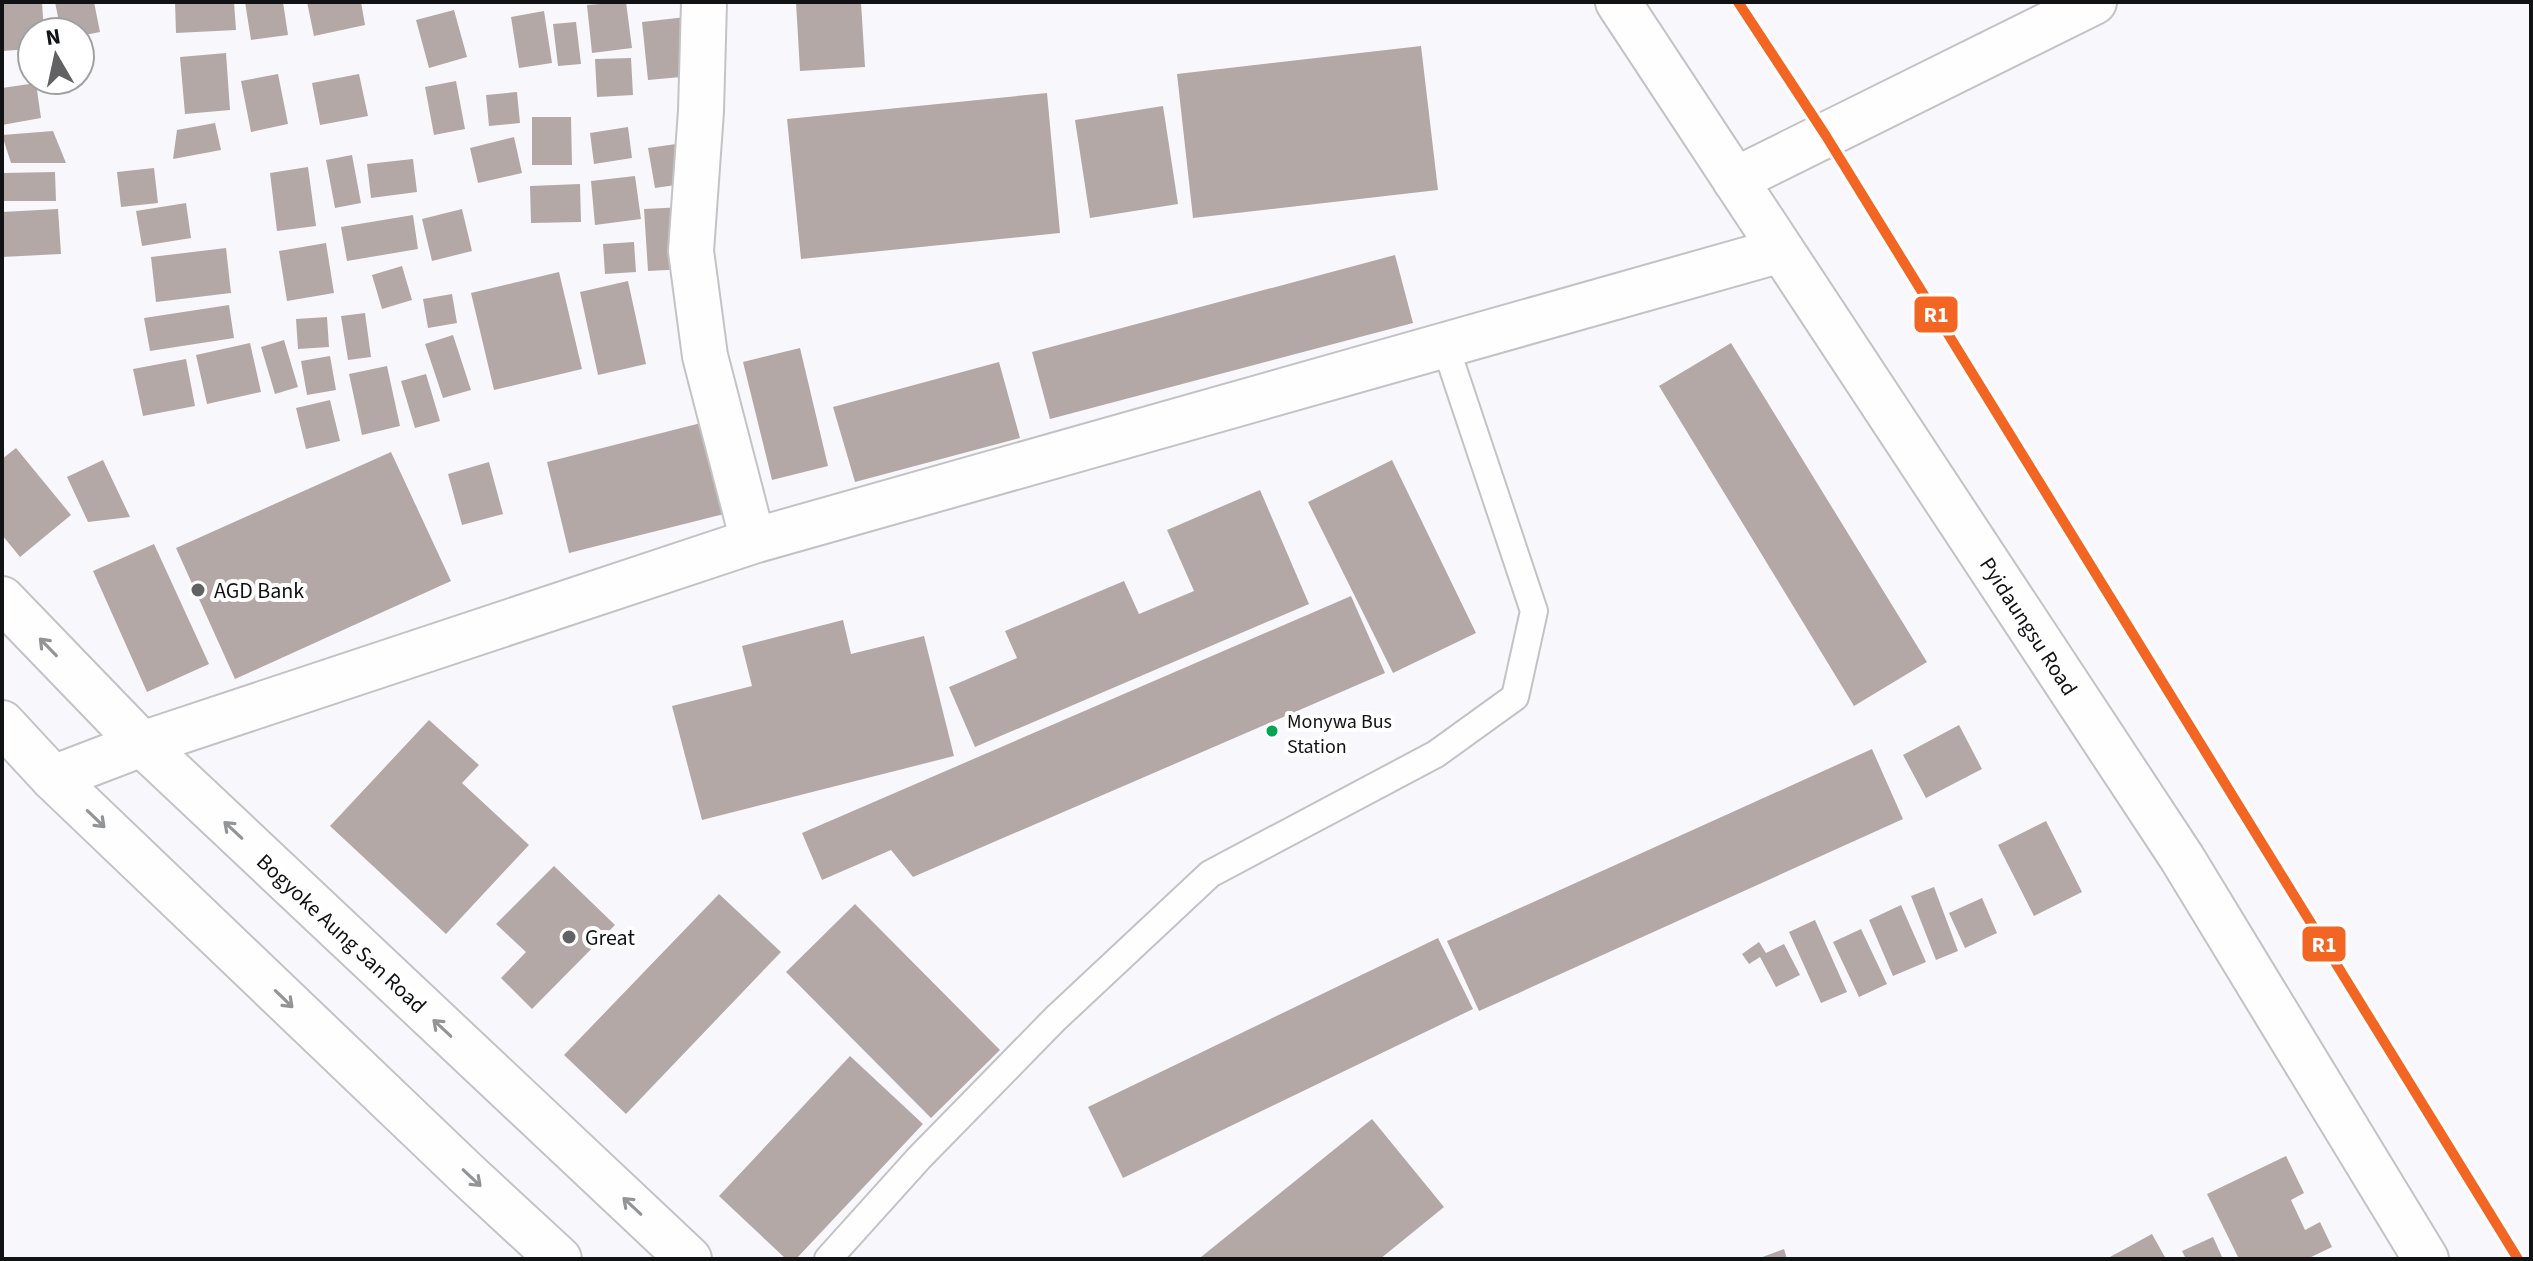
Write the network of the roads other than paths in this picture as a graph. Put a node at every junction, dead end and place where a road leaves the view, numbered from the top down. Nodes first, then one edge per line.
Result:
1 (704, 2) edge
2 (1618, 2) edge
3 (2094, 2) edge
4 (1735, 180) junction
5 (1781, 250) junction
6 (1445, 345) junction
7 (753, 541) junction
8 (2, 599) edge
9 (2, 723) edge
10 (142, 744) junction
11 (53, 778) junction
12 (559, 1259) edge
13 (689, 1259) edge
14 (828, 1259) edge
15 (2426, 1259) edge

1 - 7 main road
2 - 4 main road, Pyidaungsu Road
3 - 4 main road
4 - 5 main road, Pyidaungsu Road
5 - 6 main road
5 - 15 main road, Pyidaungsu Road
6 - 7 main road
6 - 14 lane
7 - 10 main road
10 -> 8 main road, Bogyoke Aung San Road
9 - 11 main road
10 - 11 main road
13 -> 10 main road, Bogyoke Aung San Road
11 -> 12 main road

